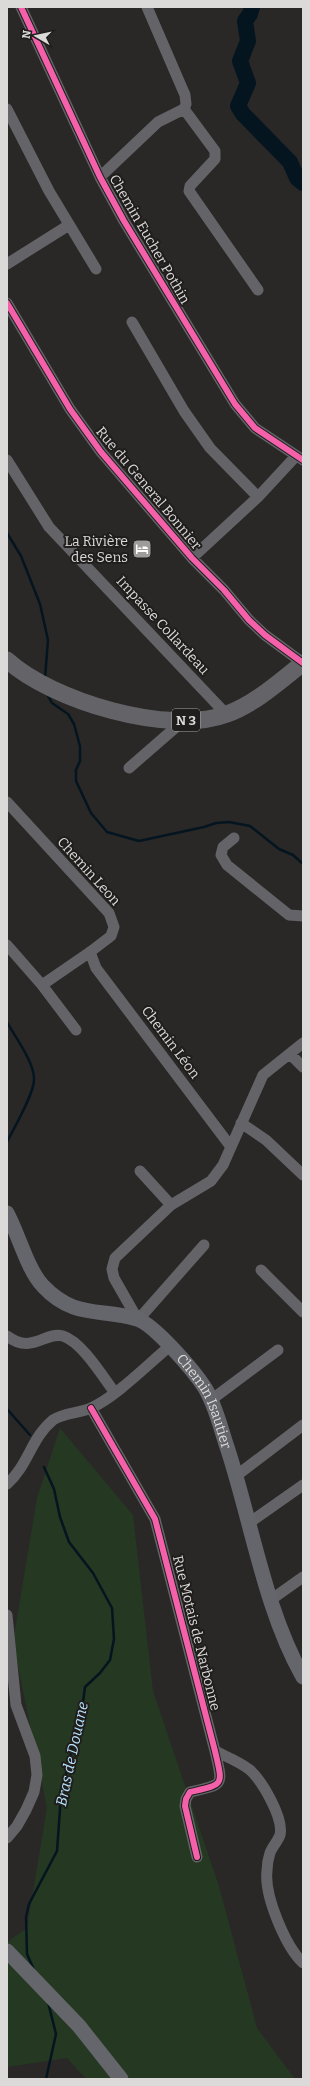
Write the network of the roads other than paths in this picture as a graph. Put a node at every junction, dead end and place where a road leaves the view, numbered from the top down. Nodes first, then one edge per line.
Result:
1 (21, 7) edge
2 (148, 7) edge
3 (7, 109) edge
4 (184, 109) junction
5 (100, 177) junction
6 (69, 225) junction
7 (7, 264) edge
8 (96, 269) dead end
9 (258, 290) dead end
10 (7, 303) edge
11 (132, 322) dead end
12 (299, 458) edge
13 (7, 460) edge
14 (258, 497) junction
15 (192, 558) junction
16 (7, 660) edge
17 (303, 663) edge
18 (226, 715) junction
19 (183, 721) junction
20 (129, 768) dead end
21 (7, 802) edge
22 (234, 838) dead end
23 (303, 916) edge
24 (7, 945) edge
25 (90, 952) junction
26 (42, 985) junction
27 (76, 1030) dead end
28 (303, 1043) edge
29 (291, 1054) junction
30 (303, 1067) edge
31 (241, 1123) junction
32 (231, 1147) junction
33 (140, 1170) dead end
34 (303, 1175) edge
35 (171, 1205) junction
36 (7, 1213) edge
37 (204, 1245) dead end
38 (261, 1270) dead end
39 (303, 1312) edge
40 (138, 1320) junction
41 (7, 1336) edge
42 (170, 1346) junction
43 (278, 1350) dead end
44 (115, 1393) junction
45 (211, 1400) junction
46 (92, 1408) junction
47 (303, 1425) edge
48 (236, 1476) junction
49 (10, 1477) edge
50 (303, 1485) edge
51 (249, 1523) junction
52 (303, 1577) edge
53 (272, 1599) junction
54 (7, 1615) edge
55 (299, 1658) edge
56 (303, 1677) edge
57 (12, 1706) edge
58 (215, 1751) junction
59 (7, 1838) edge
60 (197, 1857) dead end
61 (7, 1951) edge
62 (7, 1961) edge
63 (303, 1963) edge
64 (32, 1982) junction
65 (111, 2079) edge
66 (121, 2079) edge

1 - 5 street, Chemin Eucher Pothin
2 - 4 street
3 - 6 street
4 - 5 street
4 - 9 street
5 - 12 street, Chemin Eucher Pothin
6 - 7 street
6 - 8 street
10 - 15 street, Rue du General Bonnier
11 - 14 street
12 - 14 street
13 - 18 street, Impasse Collardeau
14 - 15 street
15 - 17 street, Rue du General Bonnier
16 - 19 main road, N 3
17 - 18 main road, N 3
18 - 19 main road, N 3
19 - 20 street
21 - 25 street, Chemin Leon
22 - 23 street
24 - 26 street
25 - 26 street, Chemin Leon
25 - 32 street, Chemin Léon
26 - 27 street
28 - 29 street
29 - 30 street
29 - 31 street
31 - 32 street
31 - 34 street
32 - 35 street
33 - 35 street
35 - 40 street
36 - 40 main road, Chemin Isautier
37 - 40 street
38 - 39 street
40 - 42 main road, Chemin Isautier
41 - 44 street
42 - 44 street
42 - 45 main road, Chemin Isautier
43 - 45 street
44 - 46 street
45 - 48 main road, Chemin Isautier
46 - 49 street
46 - 58 street, Rue Motais de Narbonne
47 - 48 street
48 - 51 main road, Chemin Isautier
50 - 51 street
51 - 53 main road, Chemin Isautier
52 - 53 street
53 - 55 main road, Chemin Isautier
54 - 57 street
55 - 56 main road, Chemin Isautier
57 - 59 street
58 - 60 street, Rue Motais de Narbonne
58 - 63 street
61 - 64 main road
62 - 64 main road
64 - 65 main road
64 - 66 main road

